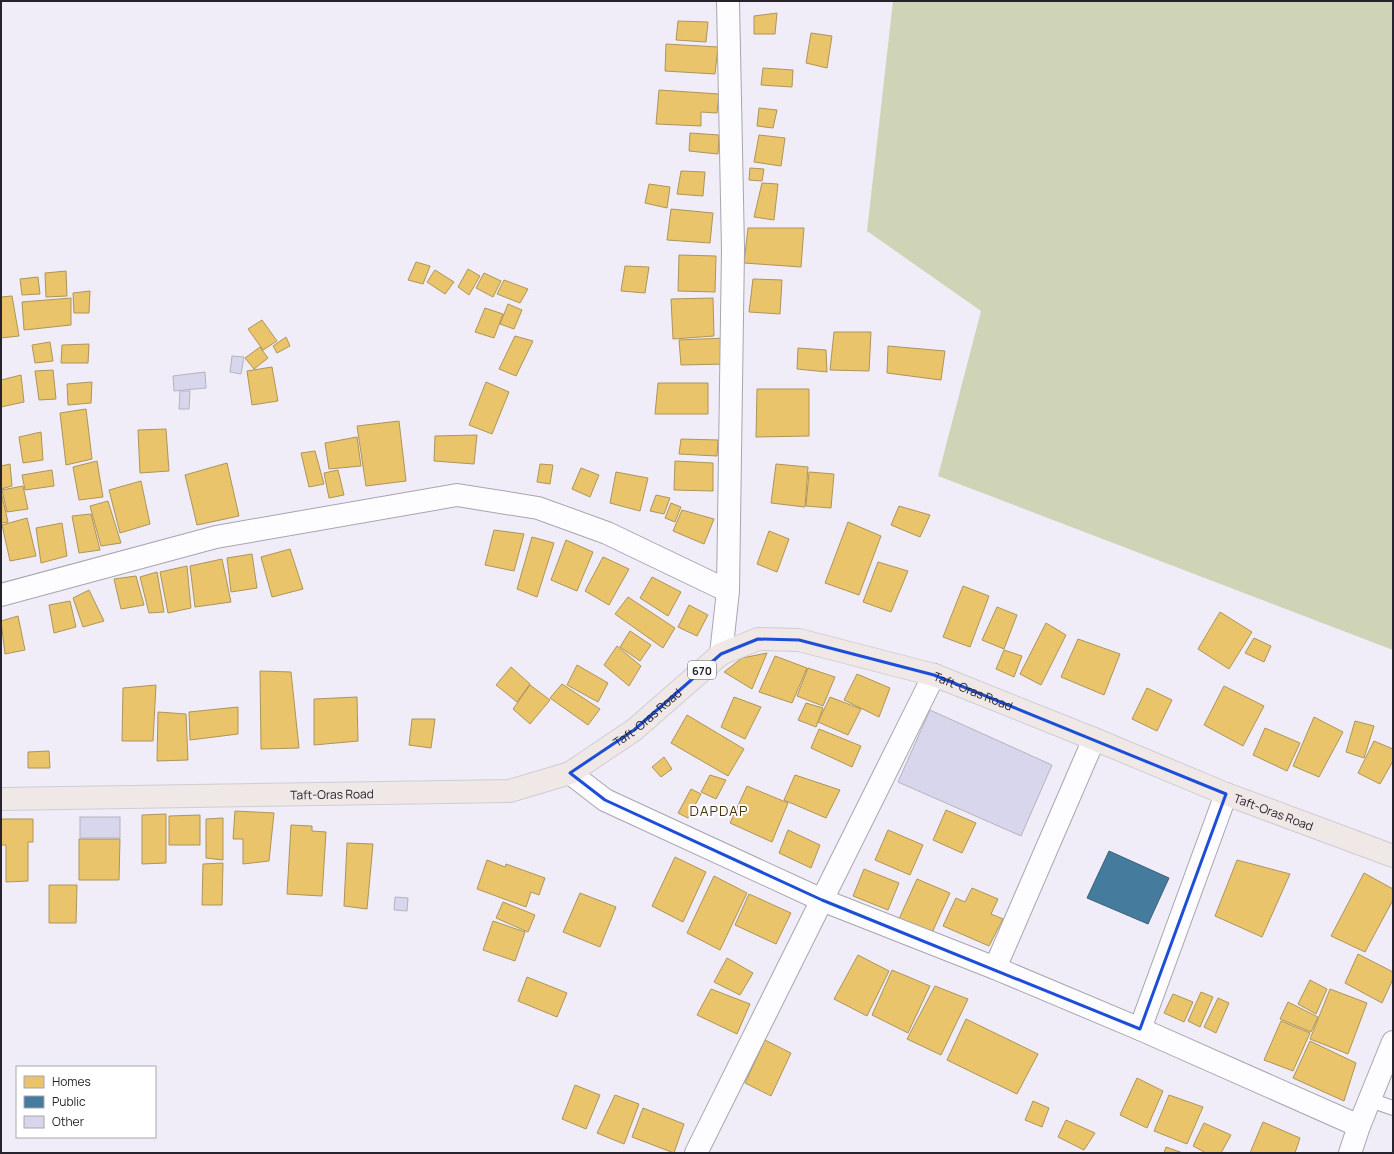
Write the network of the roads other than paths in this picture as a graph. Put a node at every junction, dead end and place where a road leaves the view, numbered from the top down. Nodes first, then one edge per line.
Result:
1 (728, 1) edge
2 (728, 591) junction
3 (1, 596) edge
4 (720, 654) junction
5 (934, 676) junction
6 (1094, 738) junction
7 (570, 773) junction
8 (1226, 794) junction
9 (1, 799) edge
10 (1393, 856) edge
11 (822, 900) junction
12 (995, 968) junction
13 (1140, 1029) junction
14 (1393, 1042) edge
15 (1370, 1100) junction
16 (1393, 1108) edge
17 (1359, 1126) junction
18 (696, 1153) edge
19 (1350, 1153) edge

1 - 2 street
2 - 3 street
2 - 4 street
4 - 5 main road, Taft-Oras Road / 670
4 - 7 main road, Taft-Oras Road / 670
5 - 6 main road, Taft-Oras Road / 670
5 - 11 street
6 - 8 main road, Taft-Oras Road / 670
6 - 12 street
7 - 9 main road, Taft-Oras Road / 670
7 - 11 street
8 - 10 main road, Taft-Oras Road / 670
8 - 13 street
11 - 12 street
11 - 18 street
12 - 13 street
13 - 17 street
14 - 15 street
15 - 16 lane
15 - 17 street
17 - 19 street

